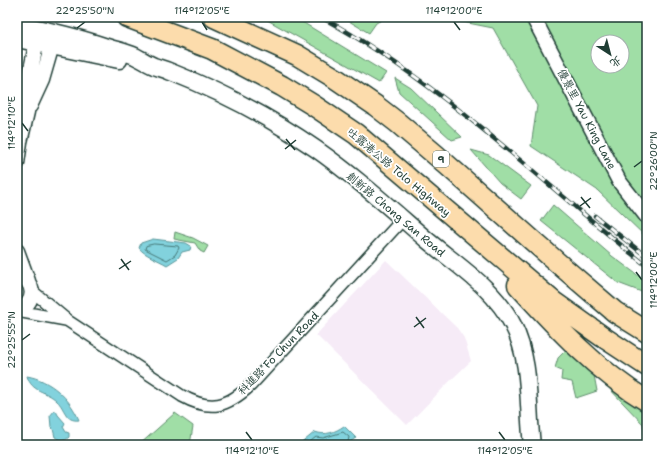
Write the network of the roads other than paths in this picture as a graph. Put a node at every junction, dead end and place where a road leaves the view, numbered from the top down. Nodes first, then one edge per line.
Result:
1 (127, 17) edge
2 (214, 17) edge
3 (533, 17) edge
4 (17, 24) edge
5 (46, 37) junction
6 (17, 39) edge
7 (17, 163) edge
8 (647, 217) edge
9 (403, 219) junction
10 (482, 241) junction
11 (17, 251) edge
12 (25, 282) edge
13 (17, 310) edge
14 (68, 321) junction
15 (647, 332) edge
16 (647, 366) edge
17 (647, 401) edge
18 (532, 445) edge

1 - 10 highway, 吐露港公路 Tolo Highway
2 - 15 highway, 9
3 - 8 street, 優景里 Yau King Lane
4 - 5 main road, 創新路 Chong San Road
5 - 6 main road, 創新路 Chong San Road
5 - 7 street
5 - 9 main road, 創新路 Chong San Road
9 - 14 street, 科進路 Fo Chun Road
9 - 18 main road, 創新路 Chong San Road
10 - 16 highway, 吐露港公路 Tolo Highway
10 - 17 highway
11 - 12 street
12 - 13 street, 科進路 Fo Chun Road
12 - 14 street, 科進路 Fo Chun Road
13 - 14 street, 科進路 Fo Chun Road

